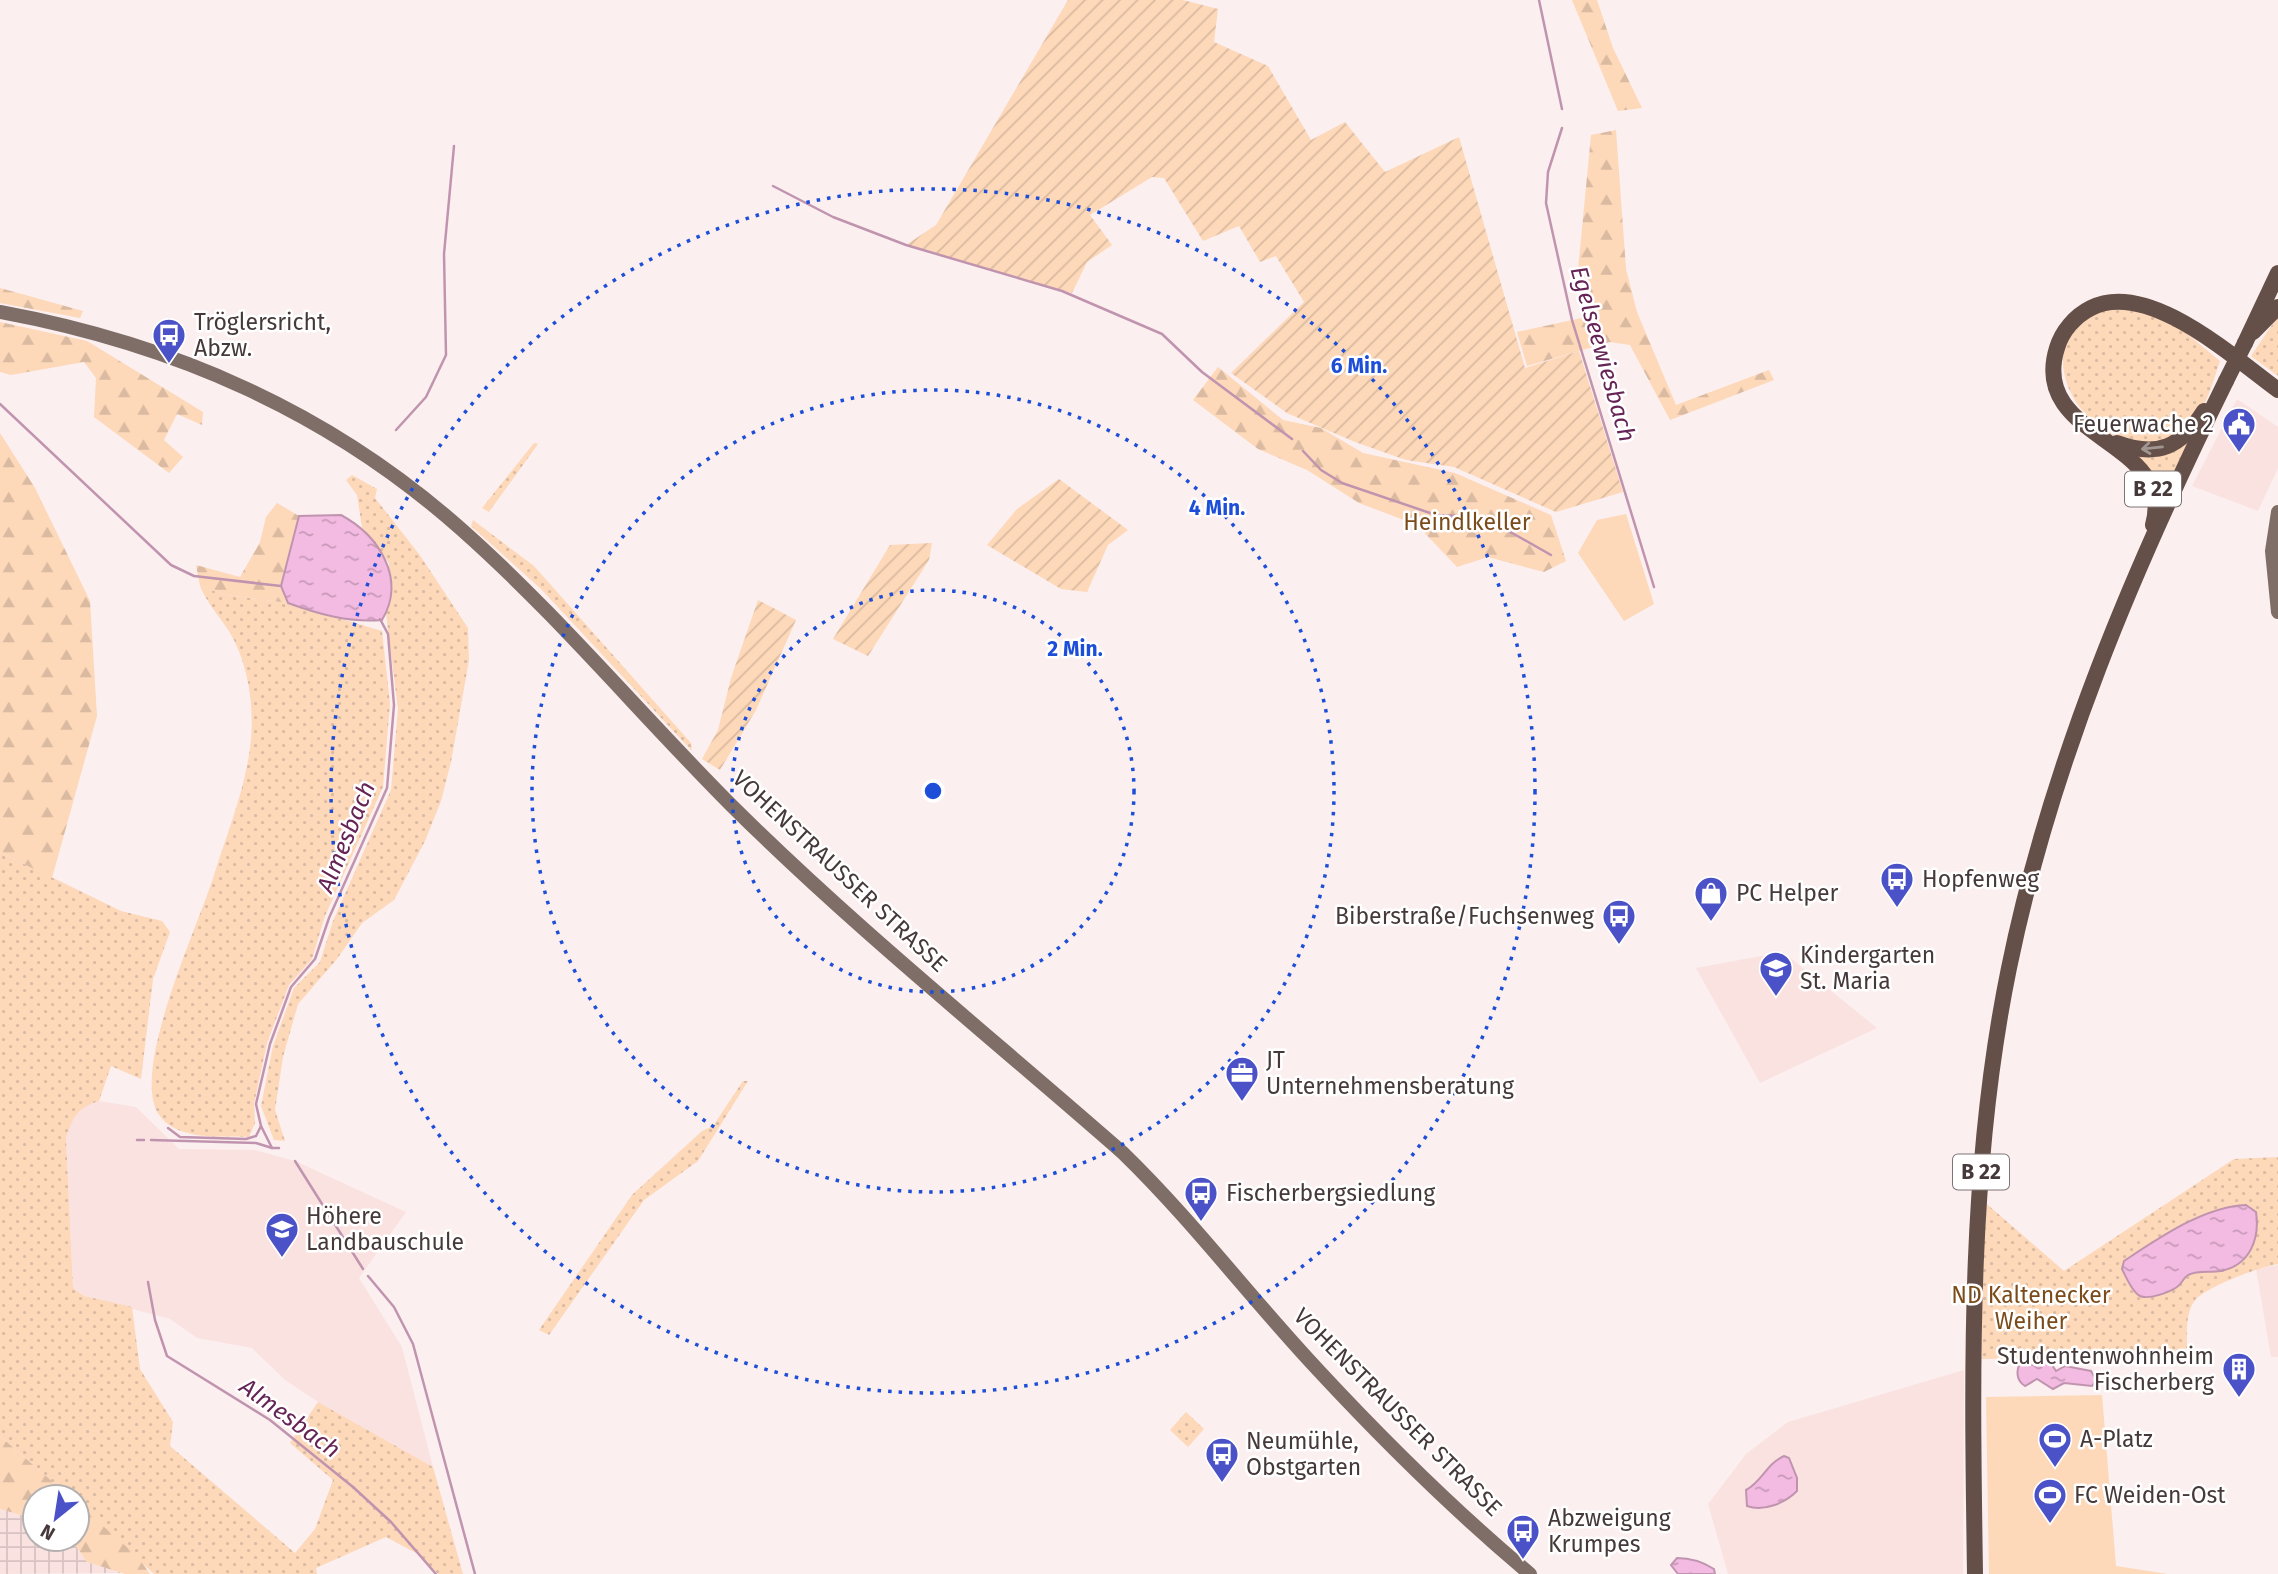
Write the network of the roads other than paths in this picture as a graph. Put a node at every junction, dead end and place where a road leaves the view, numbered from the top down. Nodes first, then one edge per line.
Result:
1 (2278, 273) edge
2 (2278, 307) edge
3 (0, 312) edge
4 (2247, 339) junction
5 (2224, 387) junction
6 (2278, 390) edge
7 (2099, 436) junction
8 (2278, 512) edge
9 (2141, 564) junction
10 (2278, 612) edge
11 (1530, 1574) edge
12 (1975, 1574) edge

1 - 4 main road, B 22
2 - 4 main road
3 - 11 main road, VOHENSTRAUSSER STRASSE
4 - 5 main road, B 22, bridge
5 -> 7 main road, B 22
5 - 9 main road, B 22
6 - 7 main road, B 22
7 - 9 main road, B 22
8 - 10 main road
9 - 12 main road, B 22

